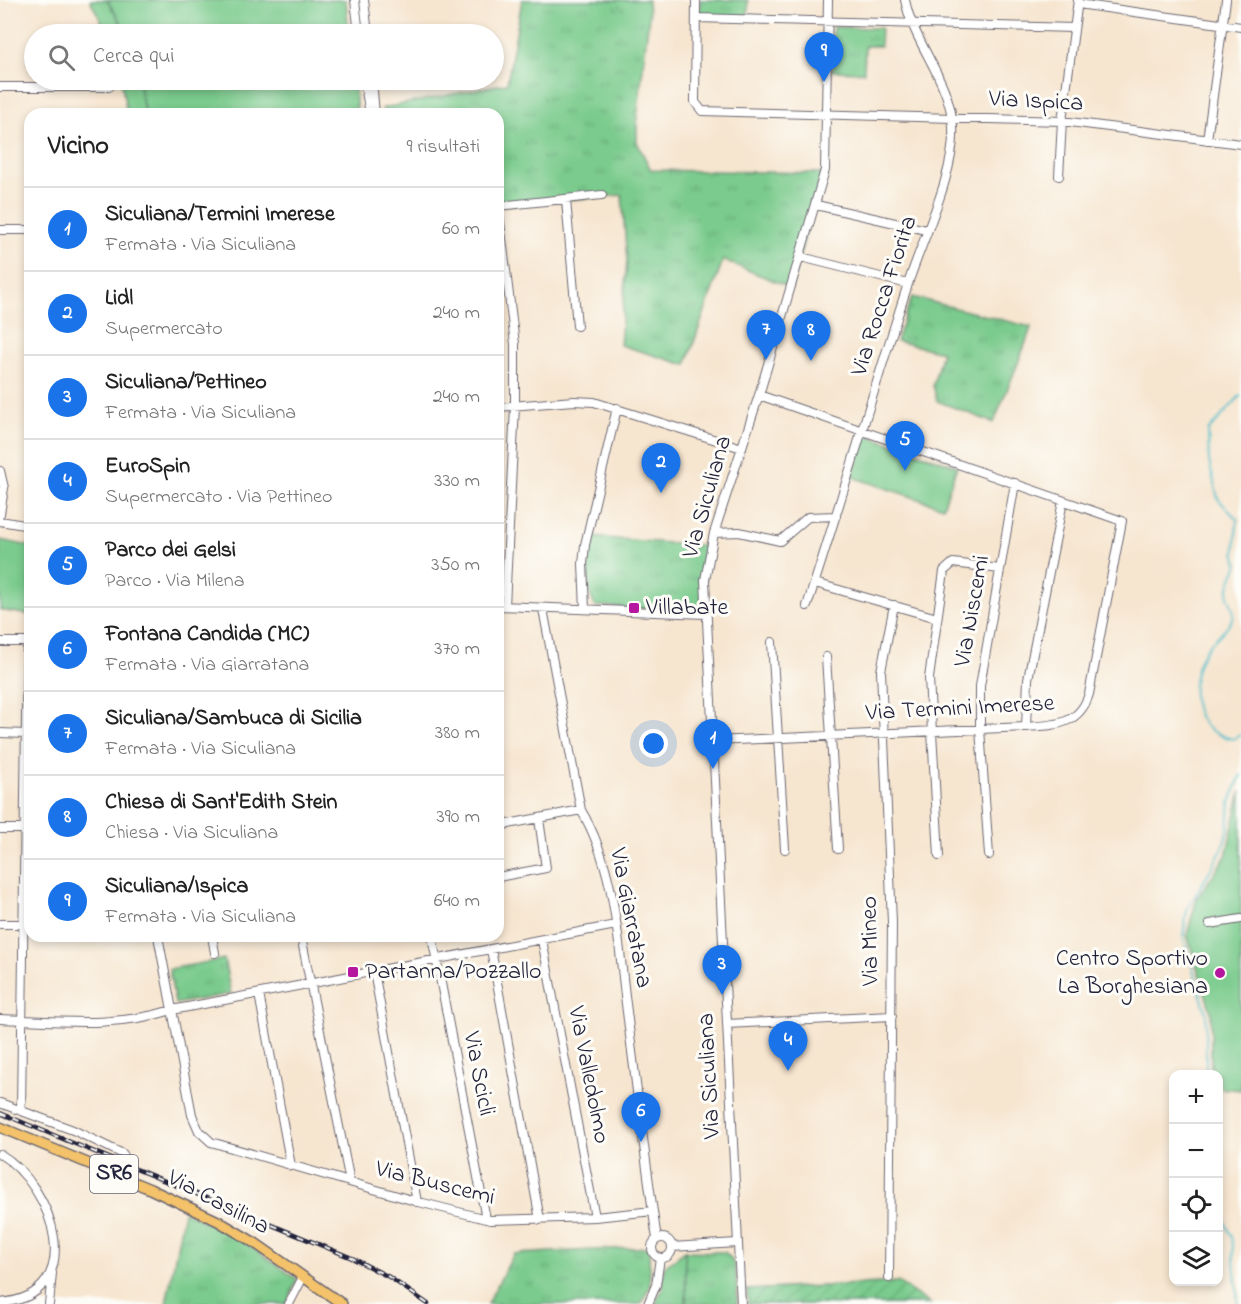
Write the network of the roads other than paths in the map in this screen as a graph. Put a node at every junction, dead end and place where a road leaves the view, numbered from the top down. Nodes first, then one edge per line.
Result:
1 (355, 0) edge
2 (364, 0) edge
3 (696, 0) edge
4 (828, 0) edge
5 (905, 0) edge
6 (1226, 0) edge
7 (1078, 2) edge
8 (696, 18) junction
9 (829, 21) junction
10 (358, 24) edge
11 (367, 24) edge
12 (911, 24) junction
13 (1223, 25) junction
14 (1241, 27) edge
15 (1074, 28) junction
16 (0, 87) edge
17 (24, 87) edge
18 (366, 90) edge
19 (373, 90) edge
20 (369, 108) edge
21 (374, 108) edge
22 (827, 114) junction
23 (952, 117) junction
24 (1062, 121) junction
25 (1207, 140) junction
26 (1241, 144) edge
27 (1059, 176) dead end
28 (602, 195) dead end
29 (566, 200) junction
30 (504, 205) edge
31 (816, 205) junction
32 (0, 230) edge
33 (24, 230) edge
34 (926, 230) junction
35 (504, 255) edge
36 (801, 257) junction
37 (908, 284) junction
38 (577, 326) dead end
39 (759, 395) junction
40 (515, 406) junction
41 (504, 407) edge
42 (617, 408) junction
43 (863, 430) junction
44 (742, 448) junction
45 (0, 471) edge
46 (1015, 483) junction
47 (1063, 501) junction
48 (0, 514) edge
49 (836, 516) junction
50 (0, 520) edge
51 (24, 525) edge
52 (714, 533) junction
53 (504, 563) edge
54 (1000, 569) junction
55 (815, 583) junction
56 (894, 605) junction
57 (504, 606) edge
58 (807, 606) dead end
59 (543, 609) junction
60 (585, 609) junction
61 (706, 614) junction
62 (937, 618) junction
63 (0, 642) edge
64 (24, 642) edge
65 (772, 642) dead end
66 (826, 657) dead end
67 (1026, 728) junction
68 (980, 729) junction
69 (931, 730) junction
70 (883, 732) junction
71 (0, 733) edge
72 (24, 734) edge
73 (832, 735) junction
74 (776, 739) junction
75 (714, 741) junction
76 (581, 810) junction
77 (539, 819) junction
78 (504, 823) edge
79 (0, 829) edge
80 (24, 829) edge
81 (785, 849) dead end
82 (838, 849) dead end
83 (989, 855) dead end
84 (939, 856) dead end
85 (504, 876) edge
86 (1241, 919) edge
87 (0, 924) edge
88 (24, 924) edge
89 (1210, 924) dead end
90 (616, 925) junction
91 (542, 940) junction
92 (26, 942) edge
93 (159, 942) edge
94 (213, 942) edge
95 (302, 942) edge
96 (433, 942) edge
97 (492, 949) junction
98 (215, 953) dead end
99 (437, 960) junction
100 (374, 972) junction
101 (311, 984) junction
102 (259, 994) junction
103 (171, 1010) junction
104 (892, 1016) junction
105 (0, 1019) edge
106 (23, 1020) junction
107 (727, 1024) junction
108 (0, 1103) edge
109 (21, 1111) junction
110 (0, 1127) edge
111 (0, 1154) edge
112 (123, 1154) dead end
113 (291, 1166) junction
114 (350, 1182) junction
115 (417, 1202) junction
116 (653, 1211) junction
117 (595, 1217) junction
118 (486, 1219) junction
119 (540, 1220) junction
120 (657, 1239) junction
121 (737, 1243) junction
122 (672, 1247) junction
123 (660, 1258) junction
124 (53, 1266) junction
125 (303, 1277) junction
126 (889, 1278) dead end
127 (0, 1303) edge
128 (18, 1303) edge
129 (49, 1304) edge
130 (289, 1304) edge
131 (342, 1304) edge
132 (648, 1304) edge
133 (741, 1304) edge

1 - 10 street
2 - 11 street
3 - 8 street
4 - 9 street, Via Siculiana
5 - 12 street, Via Rocca Fiorita
6 - 13 street
7 - 13 street
7 - 15 street
8 - 9 street
8 - 22 street, Via Ispica
9 - 12 street
9 - 22 street, Via Siculiana
12 - 15 street
12 - 23 street, Via Rocca Fiorita
13 - 14 street
13 - 25 street
15 - 24 street
16 - 17 street
18 - 20 street
19 - 21 street
22 - 23 street, Via Ispica
22 - 31 street, Via Siculiana
23 - 24 street, Via Ispica
23 - 34 street, Via Rocca Fiorita
24 - 25 street, Via Ispica
24 - 27 street
25 - 26 street, Via Ispica
28 - 29 street
29 - 30 street
29 - 38 street
31 - 34 street
31 - 36 street, Via Siculiana
32 - 33 street
34 - 37 street, Via Rocca Fiorita
35 - 40 street
36 - 37 street
36 - 39 street, Via Siculiana
37 - 43 street, Via Rocca Fiorita
39 - 43 street
39 - 44 street, Via Siculiana
40 - 41 street
40 - 42 street
40 - 53 street
42 - 44 street
42 - 60 street
43 - 46 street
43 - 49 street, Via Rocca Fiorita
44 - 52 street, Via Siculiana
45 - 48 street
46 - 47 street
46 - 54 street, Via Niscemi
47 - 67 street
47 - 67 street, Via Termini Imerese
49 - 52 street
49 - 55 street, Via Rocca Fiorita
50 - 51 street
52 - 61 street, Via Siculiana
54 - 62 street
54 - 68 street, Via Niscemi
55 - 56 street
55 - 58 street, Via Rocca Fiorita
56 - 62 street
56 - 70 street, Via Mineo
57 - 59 street
59 - 60 street
59 - 76 street, Via Giarratana
60 - 61 street
61 - 75 street, Via Siculiana
62 - 69 street
63 - 64 street
65 - 74 street
66 - 73 street
67 - 68 street, Via Termini Imerese
68 - 69 street, Via Termini Imerese
68 - 83 street, Via Niscemi
69 - 70 street, Via Termini Imerese
69 - 84 street
70 - 73 street, Via Termini Imerese
70 - 104 street, Via Mineo
71 - 72 street
73 - 74 street, Via Termini Imerese
73 - 82 street
74 - 75 street, Via Termini Imerese
74 - 81 street
75 - 107 street, Via Siculiana
76 - 77 street
76 - 90 street, Via Giarratana
77 - 78 street
77 - 85 street
79 - 80 street
86 - 89 street
87 - 88 street
90 - 91 street
90 - 116 street, Via Giarratana
91 - 97 street
91 - 117 street, Via Valledolmo
92 - 106 street
93 - 103 street
94 - 98 street
95 - 101 street
96 - 99 street, Via Scicli
97 - 99 street
97 - 119 street
99 - 100 street
99 - 118 street, Via Scicli
100 - 101 street
100 - 115 street
101 - 102 street
101 - 114 street
102 - 103 street
102 - 113 street
103 - 106 street
103 - 113 street, Via Buscemi
104 - 107 street
104 - 126 street, Via Mineo
105 - 106 street
106 - 109 street
107 - 121 street, Via Siculiana
108 - 109 street
109 - 112 street
110 - 125 main road, Via Casilina / SR6
111 - 124 street
113 - 114 street, Via Buscemi
114 - 115 street, Via Buscemi
115 - 118 street, Via Buscemi
116 - 117 street, Via Buscemi
116 - 120 street, Via Giarratana
117 - 119 street, Via Buscemi
118 - 119 street, Via Buscemi
120 - 122 street
120 - 123 street
121 - 122 street
121 - 133 street, Via Siculiana
122 - 123 street
123 - 132 street
124 - 128 street
124 - 129 street
125 - 130 street
125 - 131 main road, Via Casilina / SR6
127 - 128 street

